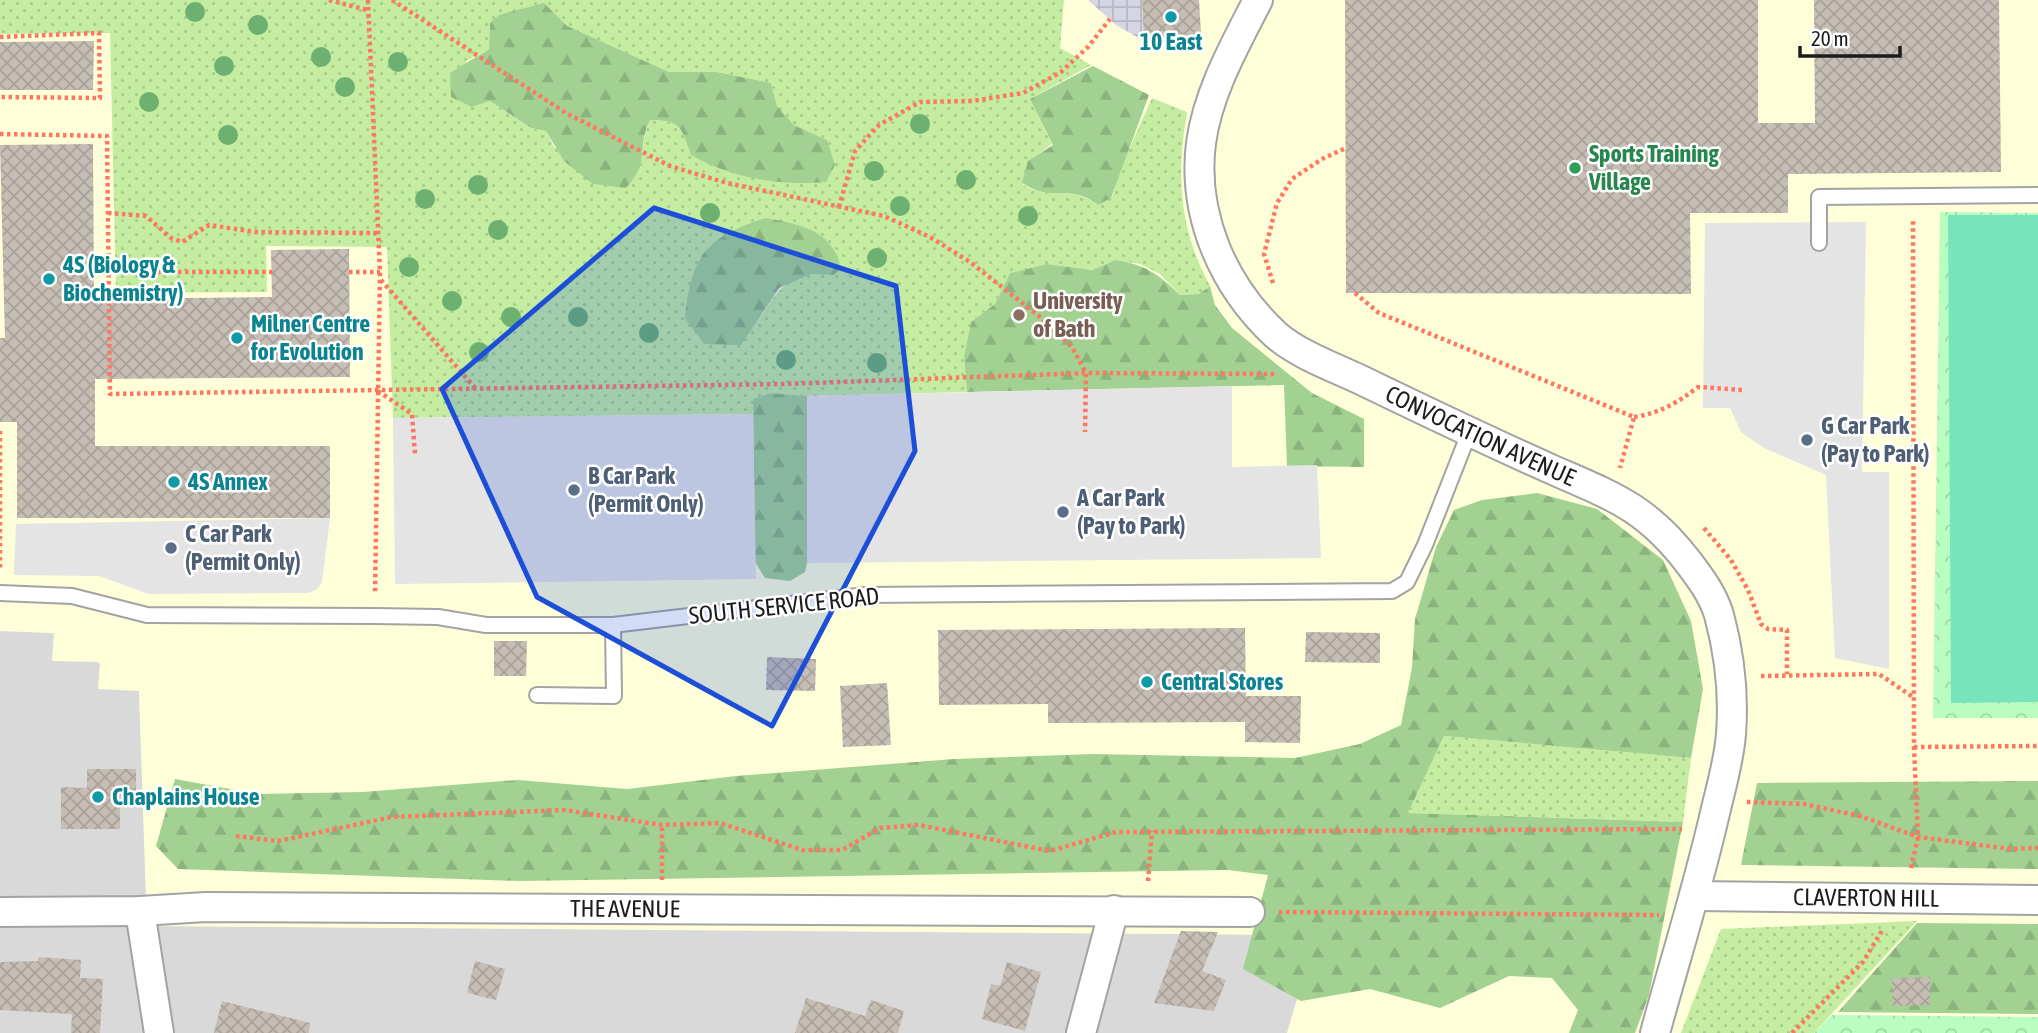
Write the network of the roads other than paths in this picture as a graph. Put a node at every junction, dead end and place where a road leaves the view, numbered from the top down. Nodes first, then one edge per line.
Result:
1 (1258, 0) edge
2 (2038, 195) edge
3 (1819, 243) dead end
4 (1469, 433) junction
5 (0, 593) edge
6 (613, 625) junction
7 (537, 695) dead end
8 (2038, 900) edge
9 (1690, 906) junction
10 (1114, 910) junction
11 (140, 911) junction
12 (0, 912) edge
13 (1250, 912) road end
14 (159, 1033) edge
15 (1081, 1033) edge
16 (1655, 1033) edge

1 - 4 street, CONVOCATION AVENUE
2 - 3 lane
4 - 6 lane, SOUTH SERVICE ROAD
4 - 9 street, CONVOCATION AVENUE
5 - 6 lane, SOUTH SERVICE ROAD
6 - 7 lane
8 - 9 street, CLAVERTON HILL
9 - 16 street, CONVOCATION AVENUE
10 - 11 street, THE AVENUE
10 - 13 street, THE AVENUE
10 - 15 street
11 - 12 street, THE AVENUE
11 - 14 street

